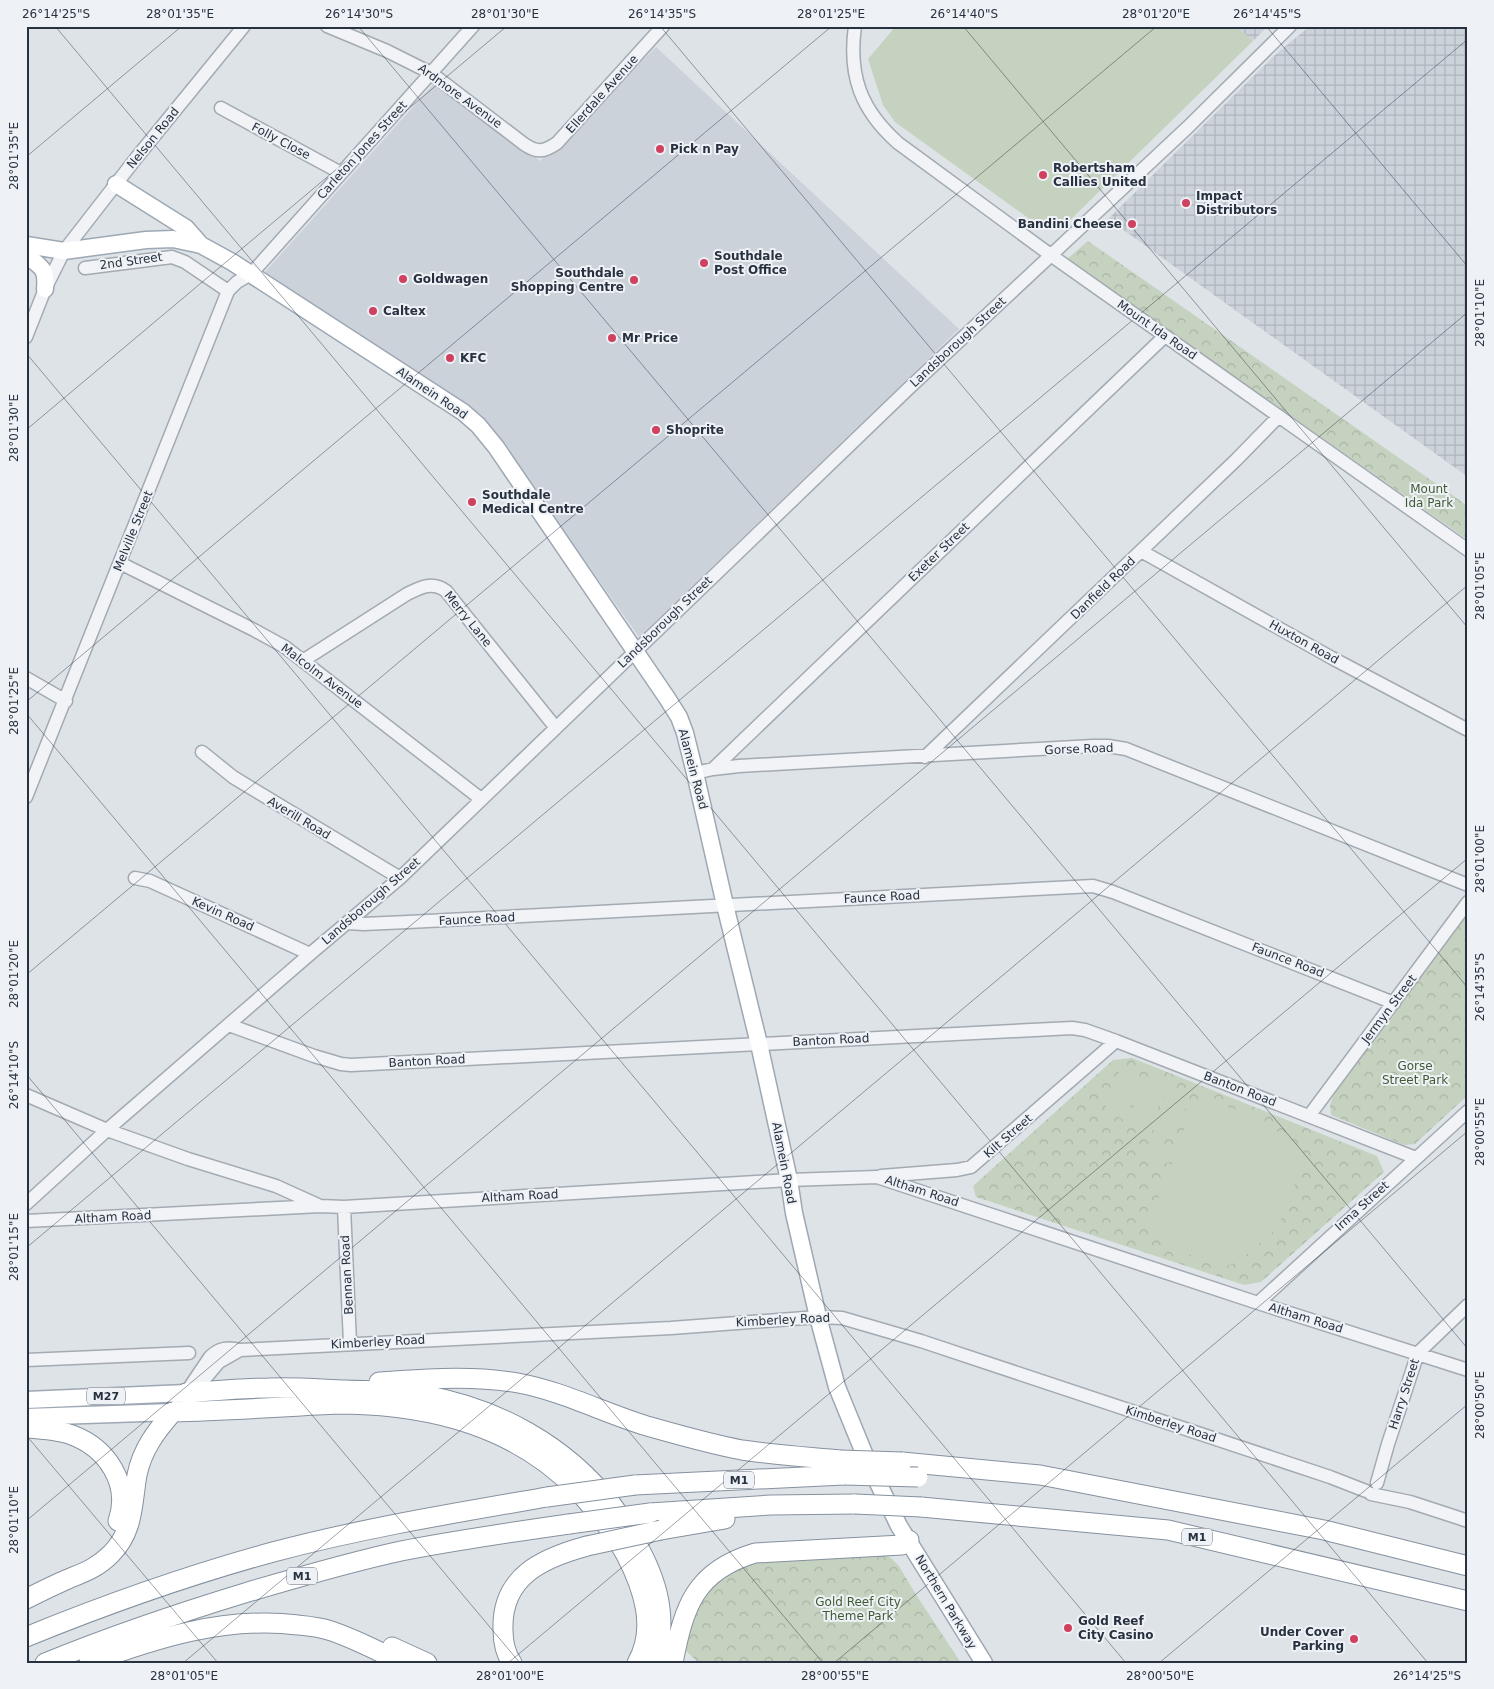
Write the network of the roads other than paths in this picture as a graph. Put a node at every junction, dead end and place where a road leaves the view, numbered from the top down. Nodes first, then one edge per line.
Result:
1 (244, 26) edge
2 (327, 26) edge
3 (473, 26) edge
4 (663, 26) edge
5 (855, 26) edge
6 (1290, 26) edge
7 (431, 72) junction
8 (221, 108) dead end
9 (533, 150) joint
10 (341, 173) junction
11 (116, 184) junction
12 (26, 245) edge
13 (201, 245) junction
14 (64, 251) junction
15 (26, 255) edge
16 (1052, 256) junction
17 (85, 268) dead end
18 (251, 274) junction
19 (45, 290) junction
20 (228, 291) junction
21 (1165, 336) junction
22 (26, 337) edge
23 (1278, 417) junction
24 (1468, 550) edge
25 (1141, 551) junction
26 (120, 563) junction
27 (634, 652) junction
28 (304, 660) junction
29 (26, 678) edge
30 (66, 701) junction
31 (556, 728) junction
32 (1468, 730) edge
33 (202, 752) dead end
34 (926, 757) junction
35 (713, 768) junction
36 (695, 773) junction
37 (26, 798) edge
38 (481, 799) junction
39 (135, 878) dead end
40 (400, 878) junction
41 (1468, 885) edge
42 (1468, 902) edge
43 (725, 905) junction
44 (348, 923) junction
45 (310, 954) junction
46 (1394, 1003) junction
47 (229, 1026) junction
48 (1116, 1041) junction
49 (759, 1044) junction
50 (26, 1095) edge
51 (1468, 1111) edge
52 (1309, 1116) junction
53 (107, 1130) junction
54 (1416, 1158) junction
55 (877, 1177) junction
56 (788, 1180) junction
57 (26, 1204) edge
58 (320, 1206) junction
59 (344, 1207) junction
60 (26, 1221) edge
61 (1258, 1303) junction
62 (1468, 1305) edge
63 (818, 1317) junction
64 (350, 1343) junction
65 (189, 1353) dead end
66 (1418, 1353) junction
67 (26, 1360) edge
68 (1468, 1370) edge
69 (270, 1388) junction
70 (190, 1392) junction
71 (26, 1400) edge
72 (173, 1412) junction
73 (26, 1417) edge
74 (26, 1428) edge
75 (842, 1467) junction
76 (1093, 1486) junction
77 (1371, 1486) junction
78 (771, 1505) junction
79 (1468, 1522) edge
80 (903, 1537) junction
81 (1468, 1566) edge
82 (69, 1578) junction
83 (26, 1599) edge
84 (1468, 1601) edge
85 (327, 1629) junction
86 (26, 1637) edge
87 (45, 1663) edge
88 (89, 1663) edge
89 (402, 1663) edge
90 (427, 1663) edge
91 (512, 1663) edge
92 (637, 1663) edge
93 (655, 1663) edge
94 (673, 1663) edge
95 (975, 1663) edge
96 (984, 1663) edge

1 - 11 street, Nelson Road
2 - 7 street, Ardmore Avenue
3 - 7 street, Carleton Jones Street
4 - 9 street, Ellerdale Avenue
5 - 16 street, Mount Ida Road
6 - 16 street, Landsborough Street
7 - 9 street, Ardmore Avenue
7 - 10 street, Carleton Jones Street
8 - 10 street, Folly Close
10 - 18 street, Carleton Jones Street
11 - 13 main road
11 - 14 street, Nelson Road
12 - 14 main road, Alamein Road
13 - 14 main road, Alamein Road
13 - 18 main road, Alamein Road
14 - 19 street, Nelson Road
15 - 19 main road
16 - 21 street, Mount Ida Road
16 - 27 street, Landsborough Street
17 - 20 street, 2nd Street
18 - 20 street
18 - 27 main road, Alamein Road
19 - 22 street, Nelson Road
20 - 26 street, Melville Street
21 - 23 street, Mount Ida Road
21 - 35 street, Exeter Street
23 - 24 street, Mount Ida Road
23 - 25 street, Danfield Road
25 - 32 street, Huxton Road
25 - 34 street, Danfield Road
26 - 28 street, Malcolm Avenue
26 - 30 street, Melville Street
27 - 31 street, Landsborough Street
27 - 36 main road, Alamein Road
28 - 31 street, Merry Lane
28 - 38 street, Malcolm Avenue
29 - 30 street
30 - 37 street, Melville Street
31 - 38 street, Landsborough Street
33 - 40 street, Averill Road
34 - 35 street, Gorse Road
34 - 41 street, Gorse Road
35 - 36 street, Gorse Road
36 - 43 main road, Alamein Road
38 - 40 street, Landsborough Street
39 - 45 street, Kevin Road
40 - 44 street, Landsborough Street
42 - 46 street, Jermyn Street
43 - 44 street, Faunce Road
43 - 46 street, Faunce Road
43 - 49 main road, Alamein Road
44 - 45 street, Landsborough Street
45 - 47 street, Landsborough Street
46 - 52 street, Jermyn Street
47 - 49 street, Banton Road
47 - 53 street, Landsborough Street
48 - 49 street, Banton Road
48 - 52 street, Banton Road
48 - 55 street, Kilt Street
49 - 56 main road, Alamein Road
50 - 53 street, Altham Road
51 - 54 street, Irma Street
52 - 54 street, Banton Road
53 - 57 street, Landsborough Street
53 - 58 street, Altham Road
54 - 61 street, Irma Street
55 - 56 street, Altham Road
55 - 61 street, Altham Road
56 - 59 street, Altham Road
56 - 63 main road, Alamein Road
58 - 59 street, Altham Road
58 - 60 street, Altham Road
59 - 64 street, Bennan Road
61 - 66 street, Altham Road
62 - 66 street, Harry Street
63 - 64 street, Kimberley Road
63 - 77 street, Kimberley Road
63 - 80 main road, Alamein Road
64 - 70 street, Kimberley Road
65 - 67 street
66 - 68 street, Altham Road
66 - 77 street, Harry Street
69 - 70 highway
69 - 75 highway
69 - 93 highway
70 - 71 main road, M27
70 - 72 street, Kimberley Road
72 - 73 main road, M27
72 - 82 highway
72 - 92 highway
74 - 82 highway
75 - 76 highway, M1, bridge
75 - 76 highway, bridge
75 - 86 highway, M1, bridge
76 - 81 highway, M1
77 - 79 street, Kimberley Road
78 - 84 highway, M1, bridge
78 - 87 highway, M1, bridge
78 - 91 highway, bridge
80 - 94 highway
80 - 95 main road, Northern Parkway
80 - 96 main road, Northern Parkway
82 - 83 highway
85 - 88 highway
85 - 89 highway
85 - 90 highway

